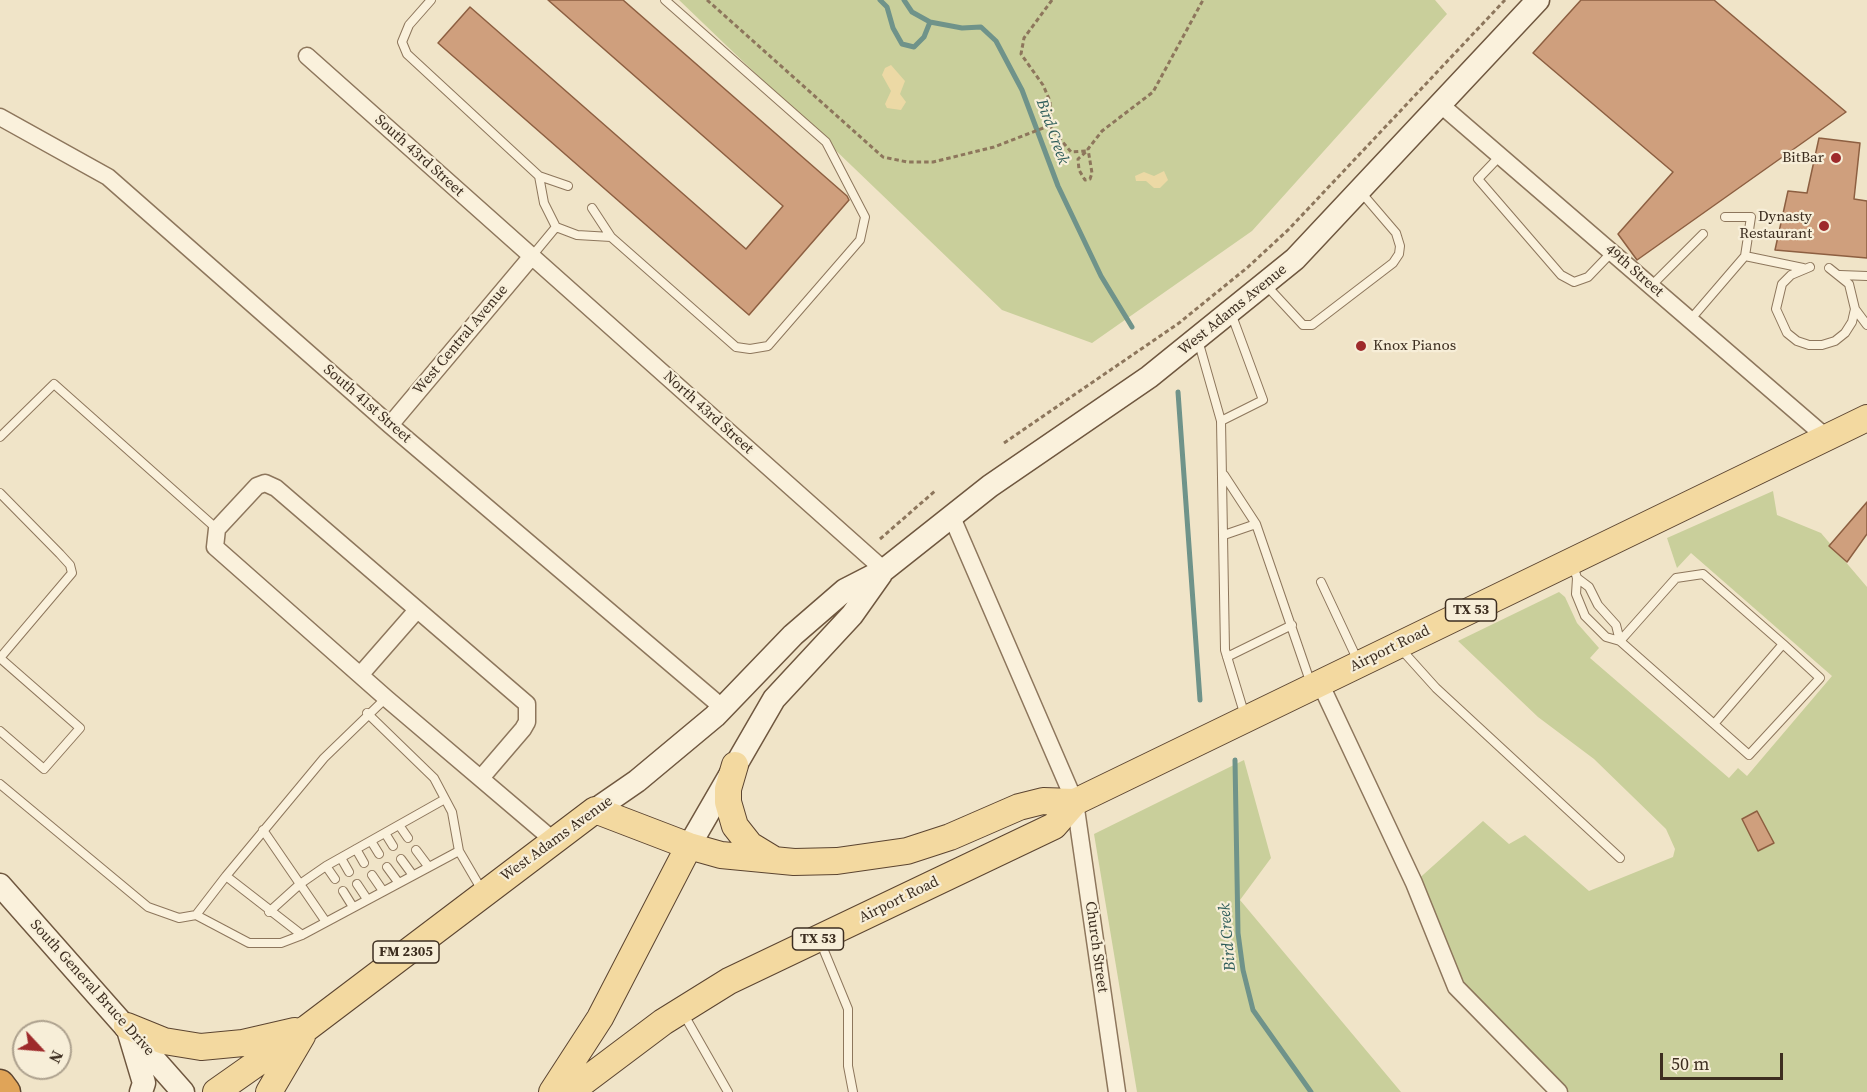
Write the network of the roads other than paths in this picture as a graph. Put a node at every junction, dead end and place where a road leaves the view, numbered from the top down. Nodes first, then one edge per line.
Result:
1 (431, 0) edge
2 (665, 0) edge
3 (1538, 0) edge
4 (307, 56) dead end
5 (1441, 105) junction
6 (0, 117) edge
7 (1500, 156) junction
8 (539, 176) junction
9 (568, 186) dead end
10 (1360, 191) junction
11 (592, 208) dead end
12 (1725, 217) dead end
13 (556, 227) junction
14 (1702, 234) dead end
15 (611, 237) junction
16 (1612, 252) junction
17 (532, 256) junction
18 (1745, 256) junction
19 (1829, 268) dead end
20 (1840, 274) junction
21 (1867, 276) edge
22 (1265, 284) junction
23 (1652, 286) junction
24 (1855, 309) junction
25 (1231, 313) junction
26 (1690, 320) junction
27 (1867, 324) edge
28 (1198, 340) junction
29 (1867, 418) edge
30 (1221, 421) junction
31 (390, 425) junction
32 (0, 437) edge
33 (1827, 438) junction
34 (1223, 474) junction
35 (0, 493) edge
36 (951, 515) junction
37 (1256, 524) junction
38 (217, 529) junction
39 (1224, 535) junction
40 (884, 570) junction
41 (1574, 570) junction
42 (1321, 582) dead end
43 (417, 610) junction
44 (1292, 625) junction
45 (1620, 641) junction
46 (1783, 644) junction
47 (1397, 646) junction
48 (1227, 657) junction
49 (0, 658) edge
50 (1359, 664) junction
51 (361, 674) junction
52 (1316, 685) junction
53 (386, 698) junction
54 (723, 708) junction
55 (368, 713) junction
56 (1246, 719) junction
57 (1714, 724) junction
58 (0, 731) edge
59 (735, 765) junction
60 (481, 778) junction
61 (0, 784) edge
62 (445, 799) junction
63 (1075, 802) junction
64 (595, 810) junction
65 (399, 825) junction
66 (263, 830) junction
67 (385, 833) junction
68 (408, 838) dead end
69 (552, 840) junction
70 (371, 841) junction
71 (393, 846) dead end
72 (689, 846) junction
73 (356, 849) junction
74 (416, 850) dead end
75 (459, 851) junction
76 (380, 854) dead end
77 (341, 858) junction
78 (1620, 858) dead end
79 (401, 859) dead end
80 (779, 861) junction
81 (364, 863) dead end
82 (326, 866) junction
83 (428, 866) junction
84 (387, 867) dead end
85 (349, 872) dead end
86 (412, 874) junction
87 (372, 875) dead end
88 (226, 876) junction
89 (335, 879) dead end
90 (398, 882) junction
91 (300, 884) junction
92 (357, 884) dead end
93 (0, 885) edge
94 (343, 891) dead end
95 (383, 891) junction
96 (484, 893) junction
97 (367, 899) junction
98 (353, 907) junction
99 (269, 912) junction
100 (196, 915) junction
101 (326, 922) junction
102 (302, 935) junction
103 (819, 938) junction
104 (681, 1010) junction
105 (127, 1026) junction
106 (307, 1028) junction
107 (0, 1084) edge
108 (6, 1092) edge
109 (141, 1092) edge
110 (183, 1092) edge
111 (216, 1092) edge
112 (269, 1092) edge
113 (552, 1092) edge
114 (570, 1092) edge
115 (728, 1092) edge
116 (853, 1092) edge
117 (1117, 1092) edge
118 (1558, 1092) edge

1 - 8 lane
2 - 15 lane
3 - 5 main road, West Adams Avenue / FM 2305
4 - 17 street, South 43rd Street
5 - 7 street, 49th Street
5 - 10 main road, West Adams Avenue / FM 2305
6 - 31 street, South 41st Street
7 - 16 street, 49th Street
7 - 16 lane
8 - 9 lane
8 - 13 lane
10 - 22 main road, West Adams Avenue / FM 2305
10 - 22 lane
11 - 15 lane
12 - 18 lane
13 - 15 lane
13 - 17 lane
14 - 23 lane
16 - 23 street, 49th Street
17 - 31 street, West Central Avenue
17 - 40 street, North 43rd Street
18 - 24 lane
18 - 26 lane
19 - 20 lane
20 - 21 lane
20 - 24 lane
22 - 25 main road, West Adams Avenue / FM 2305
23 - 26 street, 49th Street
24 - 27 lane
25 - 28 main road, West Adams Avenue / FM 2305
25 - 30 lane
26 - 33 street, 49th Street
28 - 30 lane
28 - 36 main road, West Adams Avenue / FM 2305
29 - 33 main road, Airport Road / TX 53
30 - 34 lane
31 - 54 street, South 41st Street
32 - 38 lane
33 - 41 main road, Airport Road / TX 53
34 - 37 lane
34 - 39 lane
35 - 49 lane
36 - 40 main road, West Adams Avenue / FM 2305
36 - 63 street
37 - 39 lane
37 - 44 lane
38 - 43 street
38 - 51 street
39 - 48 lane
40 - 54 main road, West Adams Avenue / FM 2305
40 - 59 main road, West Adams Avenue / FM 2305
41 - 45 lane
41 - 45 lane
41 - 47 main road, Airport Road / TX 53
42 - 50 lane
43 - 51 street
43 - 60 street
44 - 48 lane
44 - 52 lane
45 - 46 lane
45 - 57 lane
46 - 57 lane
46 - 57 lane
47 - 50 main road, Airport Road / TX 53
47 - 78 lane
48 - 56 lane
49 - 58 lane
50 - 52 main road, Airport Road / TX 53
51 - 53 street
52 - 56 main road, Airport Road / TX 53
52 - 118 street
53 - 55 lane
53 - 60 street
54 - 64 main road, West Adams Avenue / FM 2305
55 - 62 lane
55 - 66 lane
56 - 63 main road, Airport Road / TX 53
59 - 72 main road, West Adams Avenue / FM 2305
59 - 80 main road
60 - 69 street
61 - 100 lane
62 - 65 lane
62 - 75 lane
63 - 80 main road, Airport Road / TX 53
63 - 103 main road, Airport Road / TX 53
63 - 117 street, Church Street
64 - 69 main road, West Adams Avenue / FM 2305
64 - 72 main road, Airport Road / TX 53
65 - 67 lane
65 - 68 lane
66 - 88 lane
66 - 91 lane
67 - 70 lane
67 - 71 lane
69 - 96 main road, West Adams Avenue / FM 2305
70 - 73 lane
70 - 76 lane
72 - 80 main road, Airport Road / TX 53
72 - 113 main road
73 - 77 lane
73 - 81 lane
74 - 83 lane
75 - 83 lane
75 - 96 lane
77 - 82 lane
77 - 85 lane
79 - 86 lane
82 - 89 lane
82 - 91 lane
83 - 86 lane
84 - 90 lane
86 - 90 lane
87 - 95 lane
88 - 99 lane
88 - 100 lane
90 - 95 lane
91 - 99 lane
91 - 101 lane
92 - 97 lane
93 - 105 main road, South General Bruce Drive
94 - 98 lane
95 - 97 lane
96 - 106 main road, West Adams Avenue / FM 2305
97 - 98 lane
98 - 101 lane
99 - 102 lane
100 - 102 lane
101 - 102 lane
103 - 104 main road, Airport Road / TX 53
103 - 116 lane
104 - 114 main road, Airport Road / TX 53
104 - 115 lane
105 - 106 main road
105 - 109 main road
105 - 110 main road, South General Bruce Drive
106 - 111 main road, West Adams Avenue / FM 2305
106 - 112 main road
107 - 108 highway

